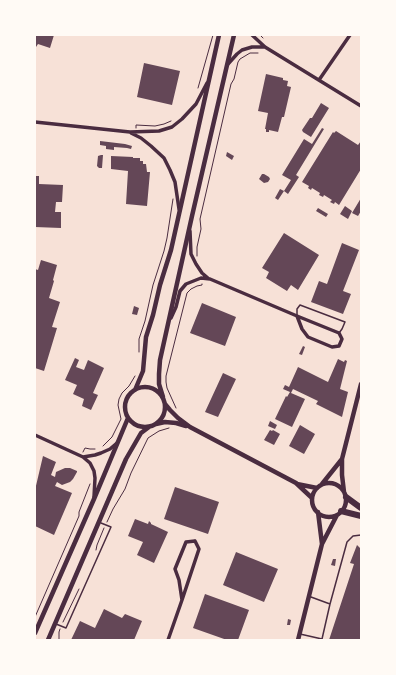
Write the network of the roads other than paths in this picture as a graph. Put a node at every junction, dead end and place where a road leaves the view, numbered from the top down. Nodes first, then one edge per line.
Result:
1 (219, 35) edge
2 (234, 35) edge
3 (252, 35) edge
4 (350, 35) edge
5 (265, 47) junction
6 (227, 64) junction
7 (209, 78) junction
8 (319, 80) junction
9 (361, 106) edge
10 (35, 122) edge
11 (130, 132) junction
12 (180, 213) junction
13 (190, 229) junction
14 (210, 280) junction
15 (297, 316) junction
16 (168, 326) junction
17 (339, 333) junction
18 (361, 384) edge
19 (134, 390) junction
20 (162, 396) junction
21 (165, 404) junction
22 (128, 418) junction
23 (156, 425) junction
24 (148, 427) junction
25 (190, 427) junction
26 (35, 435) edge
27 (118, 442) junction
28 (82, 456) junction
29 (342, 459) junction
30 (296, 483) junction
31 (319, 487) junction
32 (345, 494) junction
33 (312, 498) junction
34 (94, 499) junction
35 (361, 508) edge
36 (318, 512) junction
37 (339, 513) junction
38 (361, 516) edge
39 (99, 522) junction
40 (361, 535) edge
41 (322, 544) junction
42 (309, 596) junction
43 (182, 600) junction
44 (330, 604) junction
45 (55, 624) junction
46 (35, 633) edge
47 (299, 634) junction
48 (48, 640) edge
49 (168, 640) edge
50 (298, 640) edge
51 (322, 640) edge

1 - 7 street
2 - 6 street
3 - 5 street
4 - 8 street
5 - 6 street
5 - 8 street
6 - 13 street
7 - 11 street
7 - 12 street
8 - 9 street
10 - 11 street
11 - 12 street
12 - 19 street
13 - 14 street
13 - 16 street
14 - 15 street
14 - 16 street
15 - 17 street
15 - 17 street
15 - 17 lane
16 - 20 street
18 - 29 street
19 - 20 street
19 - 22 street
20 - 21 street
21 - 23 street
21 - 25 street
22 - 24 street
22 - 27 street
23 - 24 street
23 - 25 street
24 - 39 street
25 - 30 street
26 - 28 street
27 - 28 street
27 - 34 street
28 - 34 street
29 - 31 street
29 - 32 street
30 - 31 street
30 - 33 street
31 - 32 street
31 - 33 street
32 - 35 highway
32 - 37 street
33 - 36 street
34 - 46 street
36 - 37 street
36 - 41 street
37 - 38 highway
37 - 41 street
39 - 45 street
39 - 45 lane
40 - 44 lane
41 - 42 street
42 - 44 lane
42 - 47 street
43 - 43 street
43 - 49 street
44 - 51 lane
45 - 48 street
47 - 50 street
47 - 51 lane

